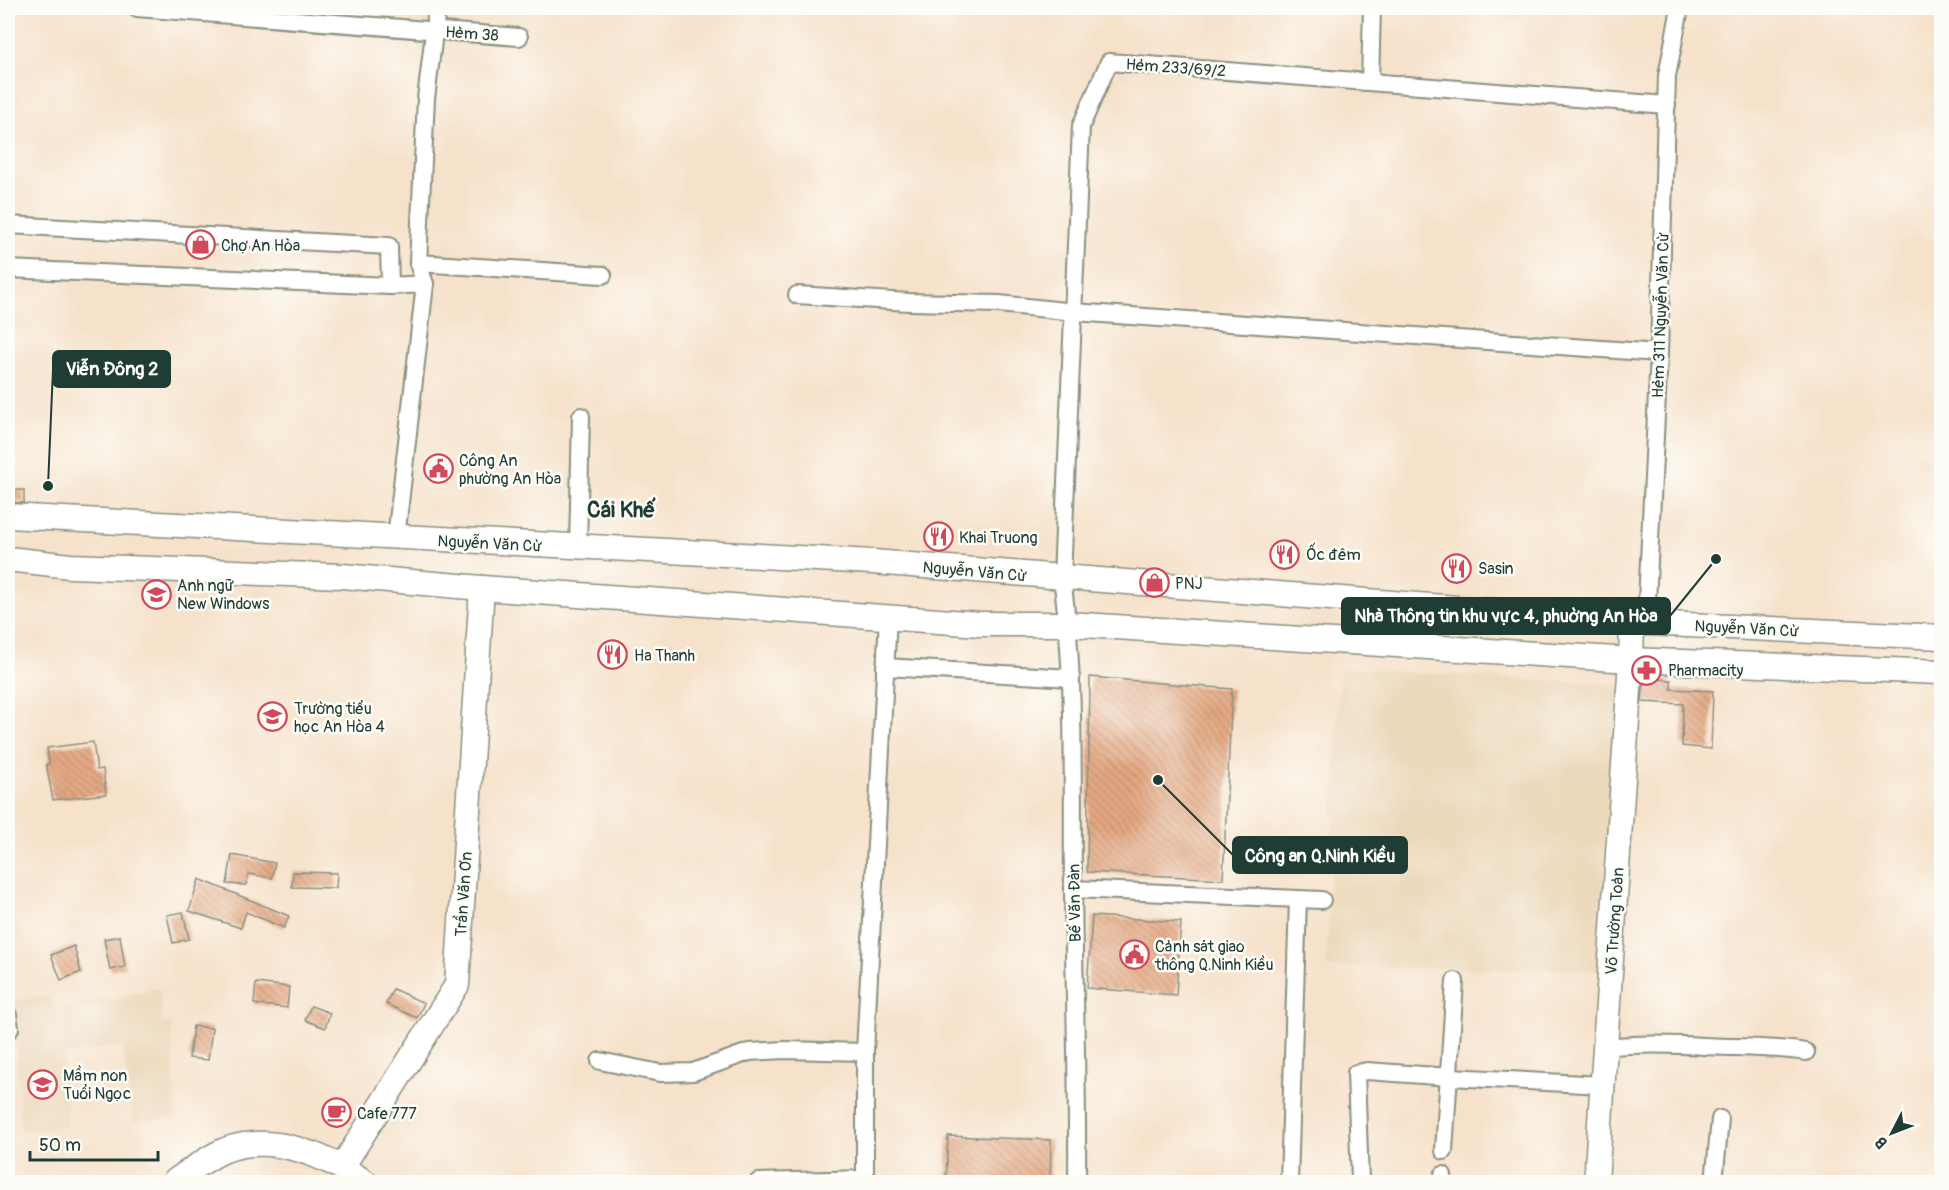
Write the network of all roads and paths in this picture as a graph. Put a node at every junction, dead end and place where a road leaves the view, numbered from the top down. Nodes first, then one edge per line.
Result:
1 (137, 8) edge
2 (437, 8) edge
3 (1372, 8) edge
4 (1680, 8) edge
5 (434, 30) junction
6 (519, 37) dead end
7 (1370, 82) junction
8 (1667, 105) junction
9 (8, 225) edge
10 (418, 263) junction
11 (8, 269) edge
12 (603, 275) dead end
13 (425, 284) junction
14 (390, 286) junction
15 (797, 295) dead end
16 (1074, 312) junction
17 (1659, 353) junction
18 (581, 416) dead end
19 (8, 516) edge
20 (396, 538) junction
21 (578, 547) junction
22 (8, 559) edge
23 (1062, 578) junction
24 (482, 588) junction
25 (888, 617) junction
26 (1639, 623) junction
27 (1068, 624) junction
28 (1941, 637) edge
29 (1631, 660) junction
30 (885, 667) junction
31 (1941, 672) edge
32 (1071, 678) junction
33 (1073, 889) junction
34 (1298, 900) junction
35 (1322, 900) dead end
36 (1455, 981) dead end
37 (1605, 1047) junction
38 (865, 1052) junction
39 (1806, 1052) dead end
40 (600, 1061) dead end
41 (1450, 1077) junction
42 (1603, 1085) junction
43 (1720, 1119) dead end
44 (1444, 1151) dead end
45 (342, 1167) junction
46 (866, 1181) edge
47 (1360, 1181) dead end
48 (174, 1182) edge
49 (366, 1182) edge
50 (758, 1182) edge
51 (1077, 1182) edge
52 (1289, 1182) edge
53 (1596, 1182) edge
54 (1714, 1182) edge

1 - 5 street, Hèm 38
2 - 5 street
3 - 7 street
4 - 8 street, Hẻm 311 Nguyễn Văn Cừ
5 - 6 street, Hèm 38
5 - 10 street
7 - 8 street, Hẻm 233/69/2
7 - 16 street, Hẻm 233/69/2
8 - 17 street, Hẻm 311 Nguyễn Văn Cừ
9 - 14 street
10 - 12 street
10 - 13 street
11 - 14 street
13 - 14 street
13 - 20 street
15 - 16 street
16 - 17 street
16 - 23 street, Hẻm 233/69/2
17 - 26 street, Hẻm 311 Nguyễn Văn Cừ
18 - 21 street
19 - 20 main road, Nguyễn Văn Cừ
20 - 21 main road, Nguyễn Văn Cừ
21 - 23 main road, Nguyễn Văn Cừ
22 - 24 main road
23 - 26 main road, Nguyễn Văn Cừ
23 - 27 street, Hẻm 233/69/2
24 - 25 main road
24 - 45 main road, Trần Văn Ơn
25 - 27 main road
25 - 30 street
26 - 28 main road, Nguyễn Văn Cừ
26 - 29 main road, Võ Trường Toản
27 - 29 main road
27 - 32 street, Bế Văn Đàn
29 - 31 main road
29 - 37 main road, Võ Trường Toản
30 - 32 street
30 - 38 street
32 - 33 street, Bế Văn Đàn
33 - 34 street
33 - 51 street, Bế Văn Đàn
34 - 35 street
34 - 52 street
36 - 41 street
37 - 39 street
37 - 42 main road, Võ Trường Toản
38 - 40 street
38 - 46 street
41 - 42 street
41 - 44 street
41 - 47 street
42 - 53 main road, Võ Trường Toản
43 - 54 street
45 - 48 main road
45 - 49 main road
46 - 50 street

